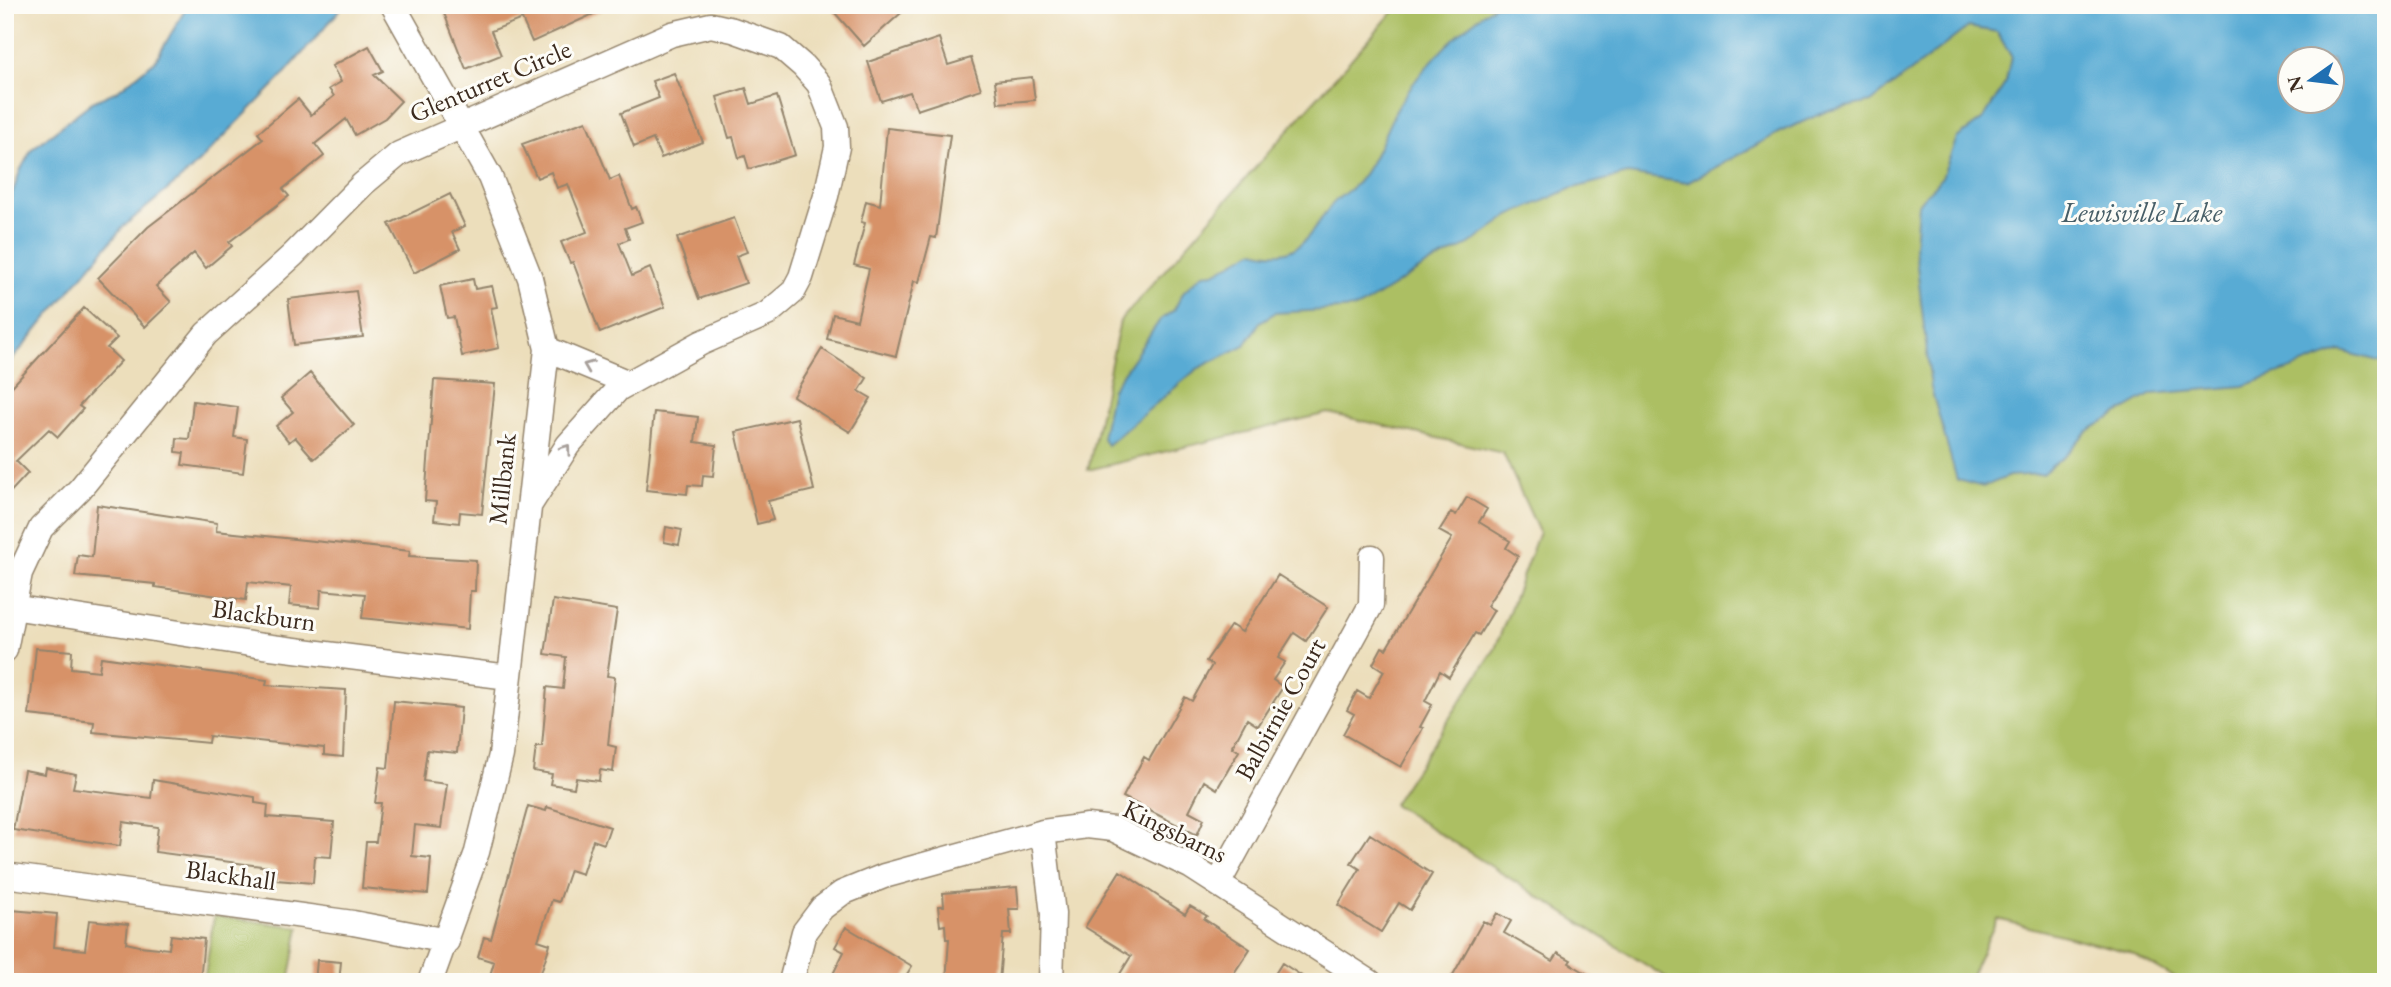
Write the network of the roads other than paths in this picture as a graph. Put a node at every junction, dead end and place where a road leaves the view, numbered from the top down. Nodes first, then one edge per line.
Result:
1 (393, 5) edge
2 (462, 125) junction
3 (547, 349) junction
4 (629, 383) junction
5 (529, 506) junction
6 (1372, 558) dead end
7 (12, 607) junction
8 (5, 650) edge
9 (509, 677) junction
10 (1042, 832) junction
11 (5, 875) edge
12 (1217, 884) junction
13 (447, 941) junction
14 (430, 982) edge
15 (791, 982) edge
16 (1052, 982) edge
17 (1370, 982) edge

1 - 2 street, Millbank
2 - 3 street, Millbank
2 - 4 street, Glenturret Circle
2 - 7 street, Glenturret Circle
4 -> 3 street
3 - 5 street, Millbank
5 -> 4 street, Glenturret Circle
5 - 9 street, Millbank
6 - 12 street, Balbirnie Court
7 - 8 street, Glenturret Circle
7 - 9 street, Blackburn
9 - 13 street, Millbank
10 - 12 street, Kingsbarns
10 - 15 street, Kingsbarns
10 - 16 street
11 - 13 street, Blackhall
12 - 17 street, Kingsbarns
13 - 14 street, Millbank

